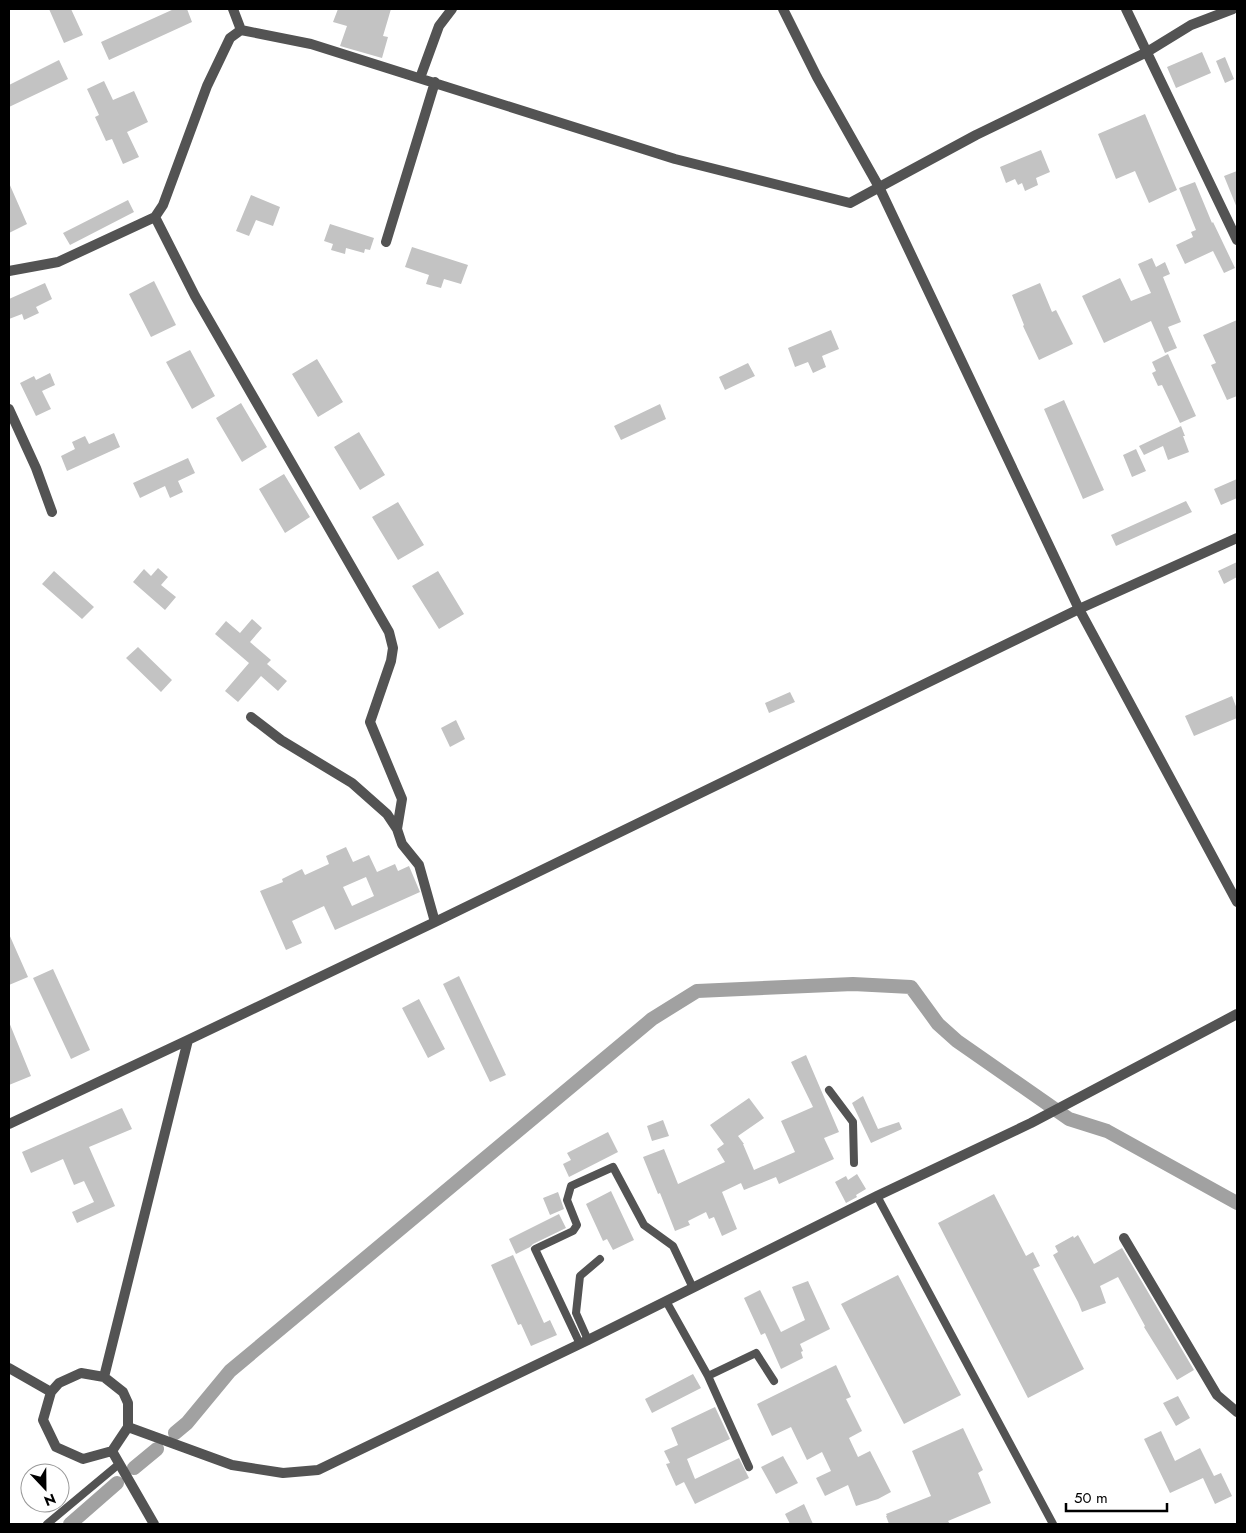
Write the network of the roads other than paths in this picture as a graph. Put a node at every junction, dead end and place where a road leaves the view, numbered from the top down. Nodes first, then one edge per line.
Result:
1 (234, 9) edge
2 (452, 9) edge
3 (783, 9) edge
4 (1126, 9) edge
5 (1233, 9) edge
6 (241, 30) junction
7 (1147, 52) junction
8 (420, 78) junction
9 (435, 82) junction
10 (880, 187) junction
11 (155, 217) junction
12 (1237, 240) edge
13 (386, 242) dead end
14 (9, 271) edge
15 (9, 409) edge
16 (52, 512) dead end
17 (1237, 538) edge
18 (1079, 609) junction
19 (251, 717) dead end
20 (397, 829) junction
21 (1237, 902) edge
22 (436, 922) junction
23 (1237, 1014) edge
24 (188, 1040) junction
25 (829, 1090) dead end
26 (9, 1124) edge
27 (854, 1163) dead end
28 (877, 1196) junction
29 (1124, 1238) dead end
30 (600, 1260) dead end
31 (693, 1288) junction
32 (666, 1301) junction
33 (584, 1342) junction
34 (9, 1368) edge
35 (708, 1376) junction
36 (104, 1377) junction
37 (774, 1381) dead end
38 (50, 1392) junction
39 (1237, 1412) edge
40 (128, 1427) junction
41 (112, 1451) junction
42 (119, 1464) junction
43 (749, 1467) dead end
44 (47, 1524) edge
45 (154, 1524) edge
46 (1053, 1524) edge

1 - 6 street
2 - 8 street
3 - 10 street
4 - 7 street
5 - 7 street
6 - 8 street
6 - 11 street
7 - 10 street
7 - 12 street
8 - 9 street
9 - 10 street
9 - 13 street
10 - 18 street
11 - 14 street
11 - 20 street
15 - 16 street
17 - 18 street
18 - 21 street
18 - 22 street
19 - 20 street
20 - 22 street
22 - 24 street
23 - 28 street
24 - 26 street
24 - 36 street
25 - 27 lane
28 - 31 street
28 - 46 lane
29 - 39 street
30 - 33 lane
31 - 32 street
31 - 33 lane
32 - 33 street
32 - 35 lane
33 - 40 street
34 - 38 street
35 - 37 lane
35 - 43 lane
36 - 38 street
36 - 40 street
38 - 41 street
40 - 41 street
41 - 42 street
42 - 44 lane
42 - 45 street

